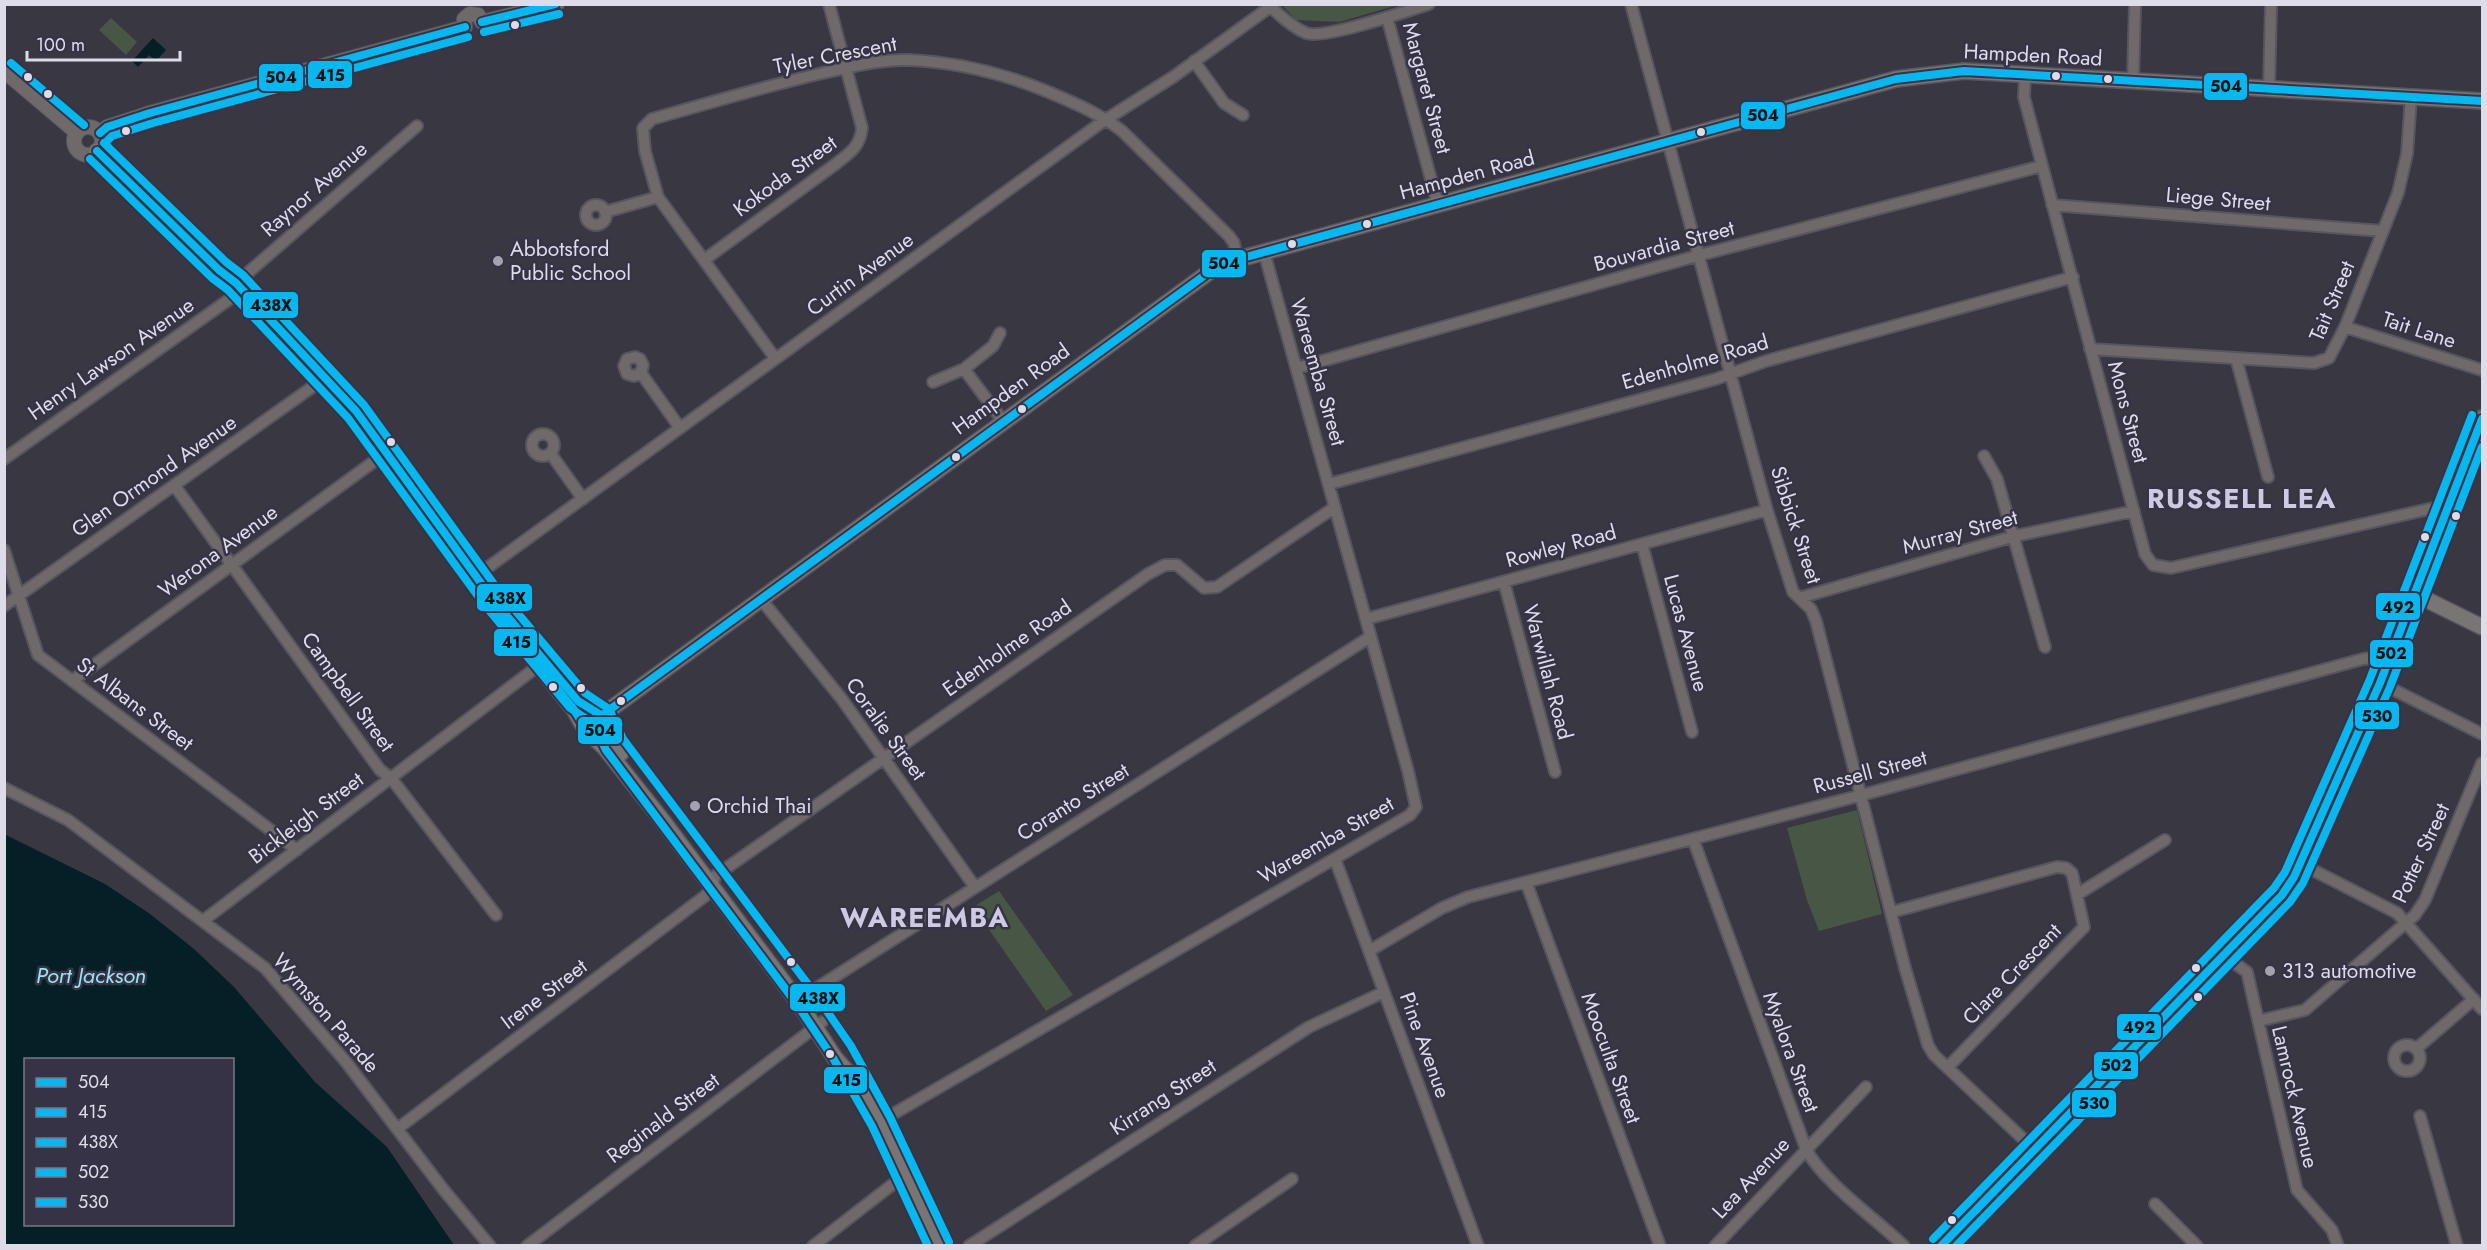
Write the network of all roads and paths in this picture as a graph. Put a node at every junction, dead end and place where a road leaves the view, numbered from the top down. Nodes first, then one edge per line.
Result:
1 (557, 4) edge
2 (829, 4) edge
3 (1429, 4) edge
4 (1631, 4) edge
5 (2135, 4) edge
6 (2271, 4) edge
7 (1269, 6) edge
8 (471, 17) edge
9 (1387, 17) junction
10 (1194, 61) junction
11 (846, 68) junction
12 (4, 71) edge
13 (2025, 75) junction
14 (2133, 81) junction
15 (2269, 89) junction
16 (2410, 97) junction
17 (2482, 101) edge
18 (1244, 115) dead end
19 (1107, 119) junction
20 (417, 126) dead end
21 (77, 133) junction
22 (100, 133) junction
23 (1668, 142) junction
24 (97, 152) junction
25 (2042, 166) junction
26 (658, 197) junction
27 (1438, 205) junction
28 (2052, 205) junction
29 (605, 212) dead end
30 (2382, 231) junction
31 (1264, 252) junction
32 (1700, 255) junction
33 (1237, 259) junction
34 (704, 260) junction
35 (2073, 277) junction
36 (238, 287) junction
37 (2345, 327) junction
38 (1000, 333) dead end
39 (2090, 349) junction
40 (775, 358) junction
41 (2236, 358) junction
42 (1297, 368) junction
43 (964, 369) junction
44 (2482, 370) edge
45 (641, 373) dead end
46 (1731, 374) junction
47 (326, 378) junction
48 (933, 382) dead end
49 (2482, 419) edge
50 (1003, 421) junction
51 (680, 428) junction
52 (387, 452) junction
53 (550, 454) dead end
54 (1984, 456) dead end
55 (4, 459) edge
56 (2268, 477) dead end
57 (1329, 484) junction
58 (174, 485) junction
59 (582, 499) junction
60 (2451, 504) junction
61 (1335, 507) junction
62 (1767, 510) junction
63 (2134, 511) junction
64 (2015, 536) junction
65 (1642, 544) junction
66 (4, 550) edge
67 (232, 565) junction
68 (476, 576) junction
69 (1504, 582) junction
70 (2415, 594) junction
71 (19, 596) junction
72 (760, 598) junction
73 (1799, 598) junction
74 (4, 606) edge
75 (1366, 619) junction
76 (2482, 627) edge
77 (1370, 637) junction
78 (2045, 647) dead end
79 (2391, 656) junction
80 (542, 663) junction
81 (72, 681) junction
82 (2380, 683) junction
83 (594, 722) junction
84 (1692, 732) dead end
85 (2482, 734) edge
86 (884, 758) junction
87 (2482, 764) edge
88 (1555, 772) dead end
89 (391, 778) junction
90 (4, 788) edge
91 (1862, 795) junction
92 (1693, 839) junction
93 (2165, 840) dead end
94 (297, 850) junction
95 (1335, 859) junction
96 (2301, 864) junction
97 (713, 882) junction
98 (1526, 882) junction
99 (975, 887) junction
100 (2078, 894) junction
101 (1892, 912) junction
102 (496, 915) dead end
103 (204, 920) junction
104 (2408, 923) junction
105 (1369, 951) junction
106 (2223, 955) junction
107 (1384, 992) junction
108 (2474, 999) junction
109 (802, 1000) junction
110 (2482, 1009) edge
111 (2258, 1021) junction
112 (819, 1025) junction
113 (2416, 1049) dead end
114 (1948, 1067) junction
115 (1866, 1087) dead end
116 (2420, 1116) dead end
117 (881, 1121) junction
118 (397, 1129) junction
119 (1806, 1149) junction
120 (2036, 1151) junction
121 (906, 1174) junction
122 (1292, 1179) dead end
123 (2155, 1204) dead end
124 (490, 1245) edge
125 (527, 1245) edge
126 (813, 1245) edge
127 (939, 1245) edge
128 (969, 1245) edge
129 (1195, 1245) edge
130 (1478, 1245) edge
131 (1660, 1245) edge
132 (1715, 1245) edge
133 (1904, 1245) edge
134 (1941, 1245) edge
135 (1955, 1245) edge
136 (2197, 1245) edge
137 (2338, 1245) edge
138 (2457, 1245) edge

1 - 8 street
2 - 11 street, Kokoda Street
3 - 9 street
4 - 23 street, Sibbick Street
5 - 14 street
6 - 15 street
7 - 9 street
7 - 10 street, Curtin Avenue
8 - 22 street
9 - 27 street, Margaret Street
10 - 18 street
10 - 19 street, Curtin Avenue
11 - 19 street, Tyler Crescent
11 - 26 street, Tyler Crescent
11 - 34 street, Kokoda Street
12 - 21 street
13 - 14 main road, Hampden Road
13 - 23 main road, Hampden Road
13 - 25 street, Mons Street
14 - 15 main road, Hampden Road
15 - 16 main road, Hampden Road
16 - 17 main road, Hampden Road
16 - 30 street, Tait Street
19 - 33 street, Tyler Crescent
19 - 40 street, Curtin Avenue
20 - 36 street, Raynor Avenue
21 - 22 street
21 - 24 street
22 - 24 street
23 - 27 main road, Hampden Road
23 - 32 street, Sibbick Street
24 - 36 main road
25 - 28 street, Mons Street
25 - 32 street, Bouvardia Street
26 - 29 street
26 - 34 street, Tyler Crescent
27 - 31 main road, Hampden Road
28 - 30 street, Liege Street
28 - 35 street, Mons Street
30 - 37 street, Tait Street
31 - 33 main road, Hampden Road
31 - 42 street, Wareemba Street
32 - 42 street, Bouvardia Street
32 - 46 street, Sibbick Street
33 - 50 main road, Hampden Road
34 - 40 street, Tyler Crescent
35 - 39 street, Mons Street
35 - 46 street, Edenholme Road
36 - 47 main road
36 - 55 street, Henry Lawson Avenue
37 - 41 street, Tait Street
37 - 44 street, Tait Lane
38 - 43 street
39 - 41 street, Tait Street
39 - 63 street, Mons Street
40 - 51 street, Curtin Avenue
41 - 56 street
42 - 57 street, Wareemba Street
43 - 48 street
43 - 50 street
45 - 51 street
46 - 57 street, Edenholme Road
46 - 62 street, Sibbick Street
47 - 52 main road
47 - 58 street, Glen Ormond Avenue
49 - 60 main road
50 - 72 main road, Hampden Road
51 - 59 street, Curtin Avenue
52 - 67 street, Werona Avenue
52 - 68 main road
53 - 59 street
54 - 64 street
57 - 61 street, Wareemba Street
58 - 67 street, Campbell Street
58 - 71 street, Glen Ormond Avenue
59 - 68 street, Curtin Avenue
60 - 63 street, Mons Street
60 - 70 main road
61 - 75 street, Wareemba Street
61 - 86 street, Edenholme Road
62 - 65 street, Rowley Road
62 - 73 street, Sibbick Street
63 - 64 street, Murray Street
64 - 73 street, Murray Street
64 - 78 street
65 - 69 street, Rowley Road
65 - 84 street, Lucas Avenue
66 - 71 street, St Albans Street
67 - 81 street, Werona Avenue
67 - 89 street, Campbell Street
68 - 80 main road
69 - 75 street, Rowley Road
69 - 88 street, Warwillah Road
70 - 76 main road
70 - 79 main road
71 - 74 street, Glen Ormond Avenue
71 - 81 street, St Albans Street
72 - 83 main road, Hampden Road
72 - 86 street, Coralie Street
73 - 91 street, Sibbick Street
75 - 77 street, Wareemba Street
77 - 95 street, Wareemba Street
77 - 99 street, Coranto Street
79 - 82 main road
79 - 91 street, Russell Street
80 - 83 main road
80 - 89 street, Bickleigh Street
81 - 94 street, St Albans Street
82 - 85 street
82 - 96 main road
83 - 97 main road
86 - 97 street, Edenholme Road
86 - 99 street, Coralie Street
87 - 104 street, Potter Street
89 - 94 street, Bickleigh Street
89 - 102 street, Campbell Street
90 - 103 street, Wymston Parade
91 - 92 street, Russell Street
91 - 101 street, Sibbick Street
92 - 98 street, Russell Street
92 - 119 street, Myalora Street
93 - 100 street
94 - 103 street, Bickleigh Street
95 - 105 street, Pine Avenue
95 - 117 street, Wareemba Street
96 - 104 street
96 - 106 main road
97 - 109 main road
97 - 118 street, Irene Street
98 - 105 street, Russell Street
98 - 131 street, Mooculta Street
99 - 109 street, Coranto Street
100 - 101 street, Clare Crescent
100 - 114 street, Clare Crescent
101 - 114 street, Sibbick Street
103 - 118 street, Wymston Parade
104 - 108 street
104 - 111 street, Potter Street
105 - 107 street, Pine Avenue
106 - 111 street, Lamrock Avenue
106 - 120 main road
107 - 128 street, Kirrang Street
107 - 130 street, Pine Avenue
108 - 110 street
108 - 113 street
109 - 112 main road
111 - 137 street, Lamrock Avenue
112 - 117 main road
112 - 125 street, Reginald Street
114 - 120 street, Sibbick Street
115 - 119 street, Lea Avenue
116 - 138 street
117 - 121 main road
118 - 124 street, Wymston Parade
119 - 132 street, Lea Avenue
119 - 133 street, Myalora Street
120 - 134 main road
120 - 135 main road
121 - 126 street
121 - 127 main road
122 - 129 street
123 - 136 street

